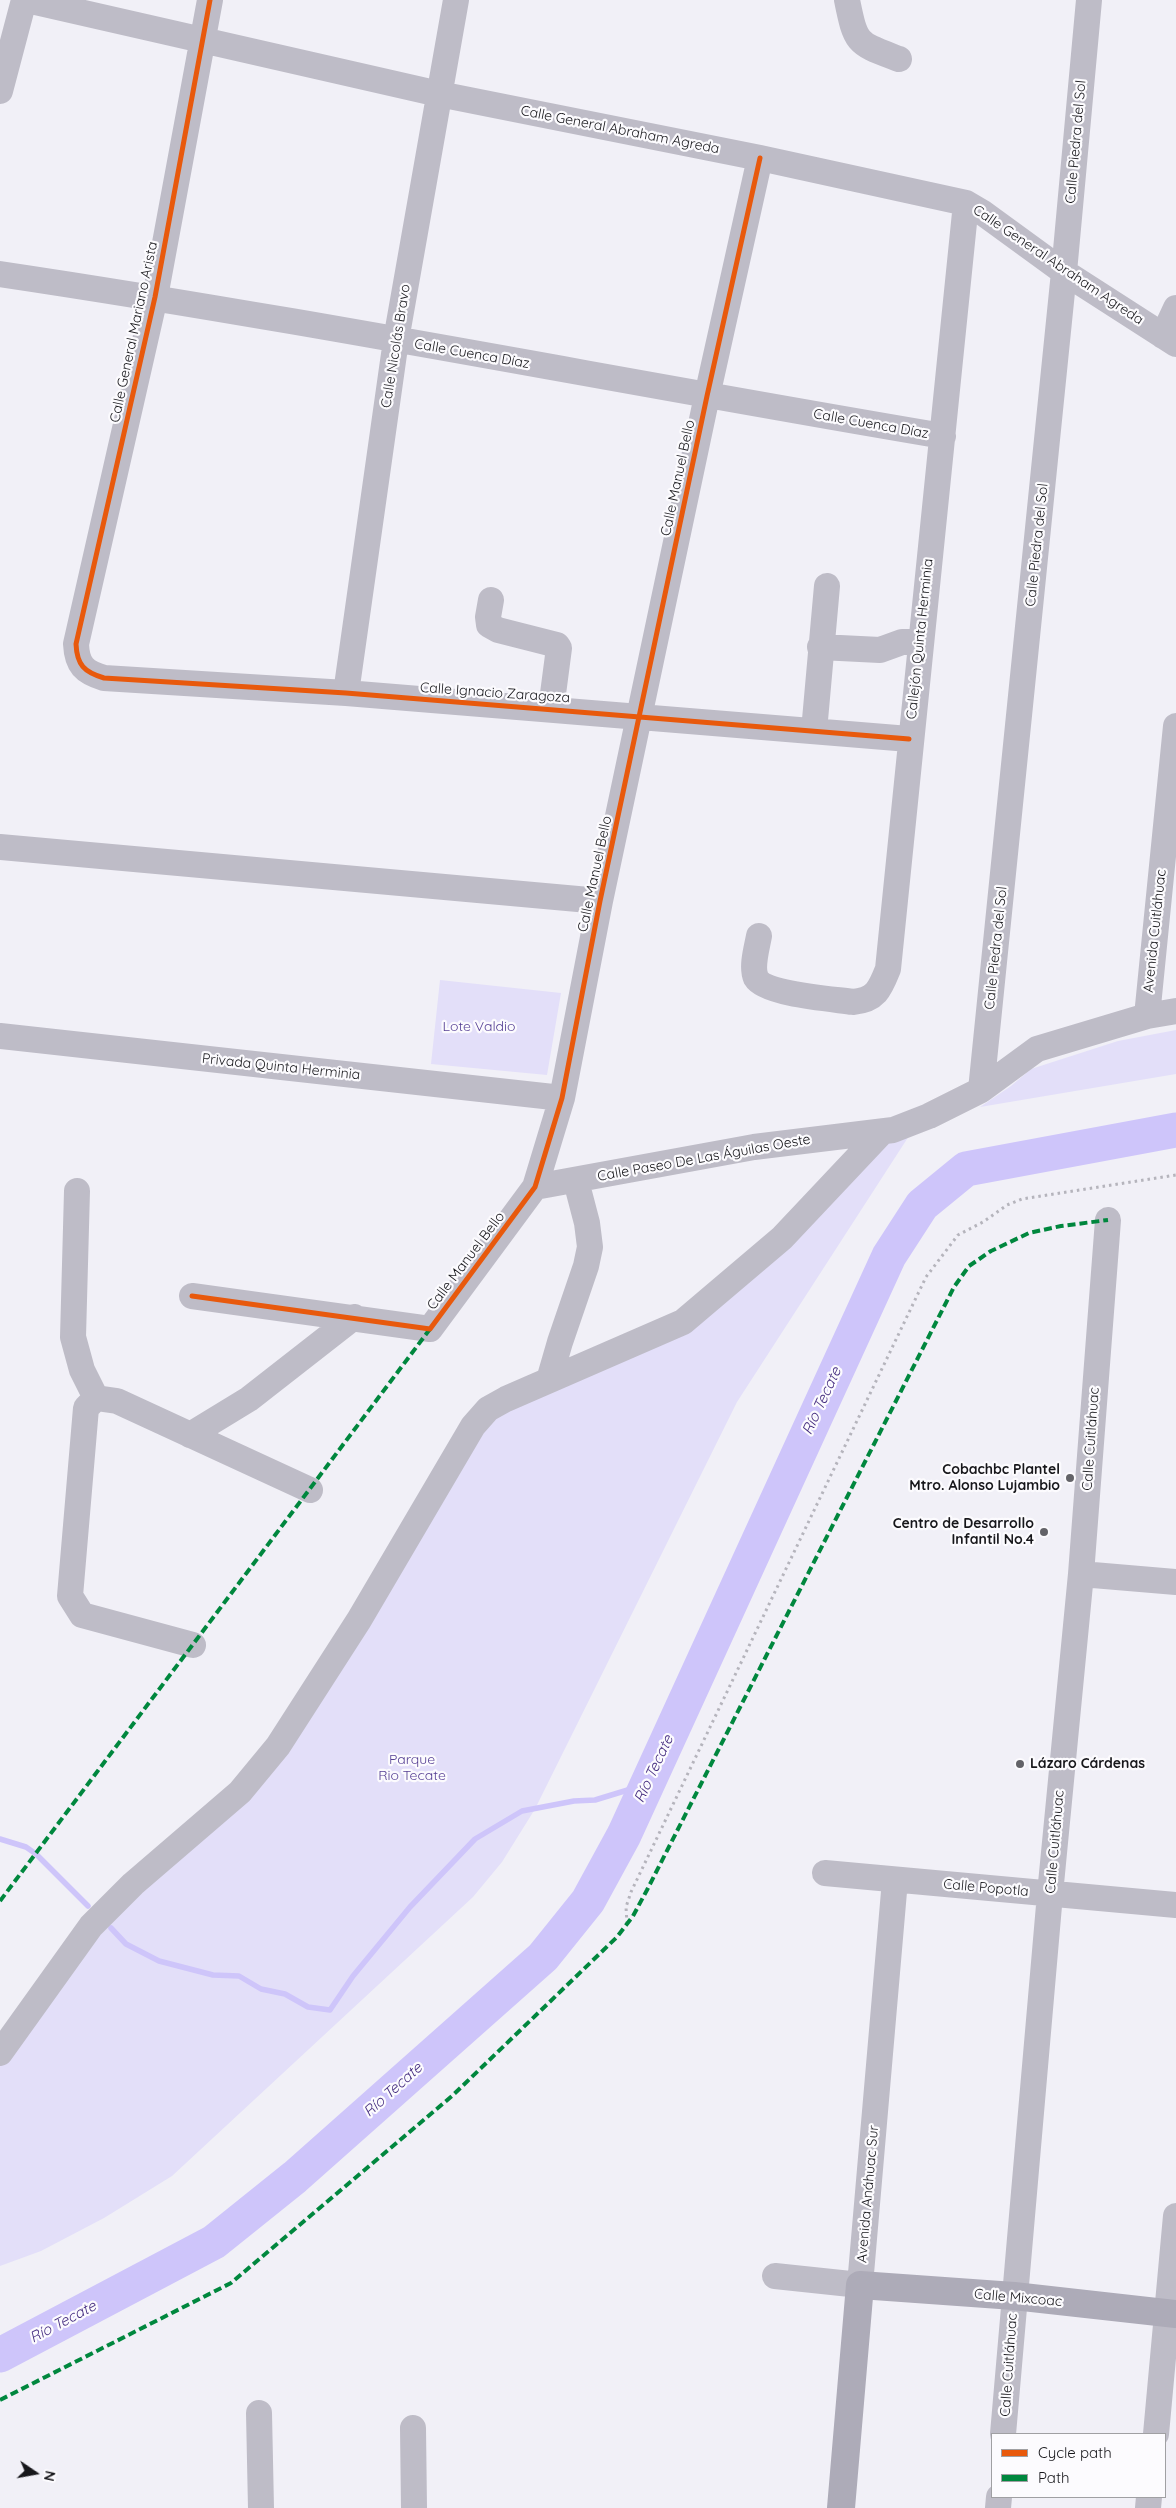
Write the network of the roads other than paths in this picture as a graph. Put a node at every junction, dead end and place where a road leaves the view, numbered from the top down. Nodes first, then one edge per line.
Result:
1 (26, 0) edge
2 (210, 0) edge
3 (456, 0) edge
4 (846, 0) edge
5 (1089, 0) edge
6 (202, 39) junction
7 (899, 59) dead end
8 (0, 91) edge
9 (438, 94) junction
10 (760, 158) junction
11 (966, 203) junction
12 (1064, 272) junction
13 (0, 274) edge
14 (155, 297) junction
15 (1176, 308) edge
16 (396, 340) junction
17 (1170, 340) edge
18 (707, 396) junction
19 (943, 436) junction
20 (827, 586) dead end
21 (490, 600) dead end
22 (920, 642) junction
23 (820, 648) junction
24 (81, 667) joint
25 (346, 693) junction
26 (551, 709) junction
27 (640, 716) junction
28 (1176, 726) edge
29 (814, 731) junction
30 (909, 739) junction
31 (0, 848) edge
32 (600, 901) junction
33 (759, 936) dead end
34 (1176, 1011) edge
35 (1146, 1016) junction
36 (0, 1036) edge
37 (981, 1090) junction
38 (562, 1098) junction
39 (881, 1133) junction
40 (576, 1181) junction
41 (535, 1187) junction
42 (77, 1191) dead end
43 (1108, 1220) dead end
44 (192, 1296) dead end
45 (354, 1317) junction
46 (549, 1380) junction
47 (96, 1398) junction
48 (190, 1435) junction
49 (310, 1490) dead end
50 (1081, 1574) junction
51 (1176, 1582) edge
52 (193, 1646) dead end
53 (825, 1873) dead end
54 (896, 1880) junction
55 (1050, 1894) junction
56 (1176, 1906) edge
57 (0, 2053) edge
58 (1176, 2216) edge
59 (775, 2276) dead end
60 (860, 2285) junction
61 (1014, 2296) junction
62 (1172, 2313) edge
63 (259, 2413) dead end
64 (413, 2428) dead end
65 (1004, 2433) edge
66 (1156, 2433) edge
67 (261, 2508) edge
68 (414, 2508) edge
69 (841, 2508) edge

1 - 6 street, Calle General Abraham Agreda
1 - 8 street
2 - 6 street, Calle General Mariano Arista
3 - 9 street, Calle Nicolás Bravo
4 - 7 street
5 - 12 street, Calle Piedra del Sol
6 - 9 street, Calle General Abraham Agreda
6 - 14 street, Calle General Mariano Arista
9 - 10 street, Calle General Abraham Agreda
9 - 16 street, Calle Nicolás Bravo
10 - 11 street, Calle General Abraham Agreda
10 - 18 street, Calle Manuel Bello
11 - 12 street, Calle General Abraham Agreda
11 - 19 street, Callejón Quinta Herminia
12 - 17 street, Calle General Abraham Agreda
12 - 37 street, Calle Piedra del Sol
13 - 14 street, Calle Cuenca Díaz
14 - 16 street, Calle Cuenca Díaz
14 - 24 street, Calle General Mariano Arista
15 - 17 street
16 - 18 street, Calle Cuenca Díaz
16 - 25 street, Calle Nicolás Bravo
18 - 19 street, Calle Cuenca Díaz
18 - 27 street, Calle Manuel Bello
19 - 22 street, Callejón Quinta Herminia
20 - 23 street
21 - 26 street
22 - 23 street
22 - 30 street, Callejón Quinta Herminia
23 - 29 street
24 - 25 street, Calle Ignacio Zaragoza
25 - 26 street, Calle Ignacio Zaragoza
26 - 27 street, Calle Ignacio Zaragoza
27 - 29 street, Calle Ignacio Zaragoza
27 - 32 street, Calle Manuel Bello
28 - 35 street, Avenida Cuitláhuac
29 - 30 street, Calle Ignacio Zaragoza
30 - 33 street, Callejón Quinta Herminia
31 - 32 street
32 - 38 street, Calle Manuel Bello
34 - 35 street, Calle Paseo De Las Águilas Oeste
35 - 37 street, Calle Paseo De Las Águilas Oeste
36 - 38 street, Privada Quinta Herminia
37 - 39 street, Calle Paseo De Las Águilas Oeste
38 - 41 street, Calle Manuel Bello
39 - 40 street, Calle Paseo De Las Águilas Oeste
39 - 46 street
40 - 41 street, Calle Paseo De Las Águilas Oeste
40 - 46 street
41 - 45 street, Calle Manuel Bello
42 - 47 street
43 - 50 street, Calle Cuitláhuac
44 - 45 street, Calle Manuel Bello
45 - 48 street
46 - 57 street
47 - 48 street
47 - 52 street
48 - 49 street
50 - 51 street
50 - 55 street, Calle Cuitláhuac
53 - 54 street, Calle Popotla
54 - 55 street, Calle Popotla
54 - 60 street, Avenida Anáhuac Sur
55 - 56 street, Calle Popotla
55 - 61 street, Calle Cuitláhuac
58 - 62 street
59 - 60 street
60 - 61 main road, Calle Mixcoac
60 - 69 main road, Avenida Anáhuac Sur
61 - 62 main road, Calle Mixcoac
61 - 65 street, Calle Cuitláhuac
62 - 66 street
63 - 67 street
64 - 68 street

